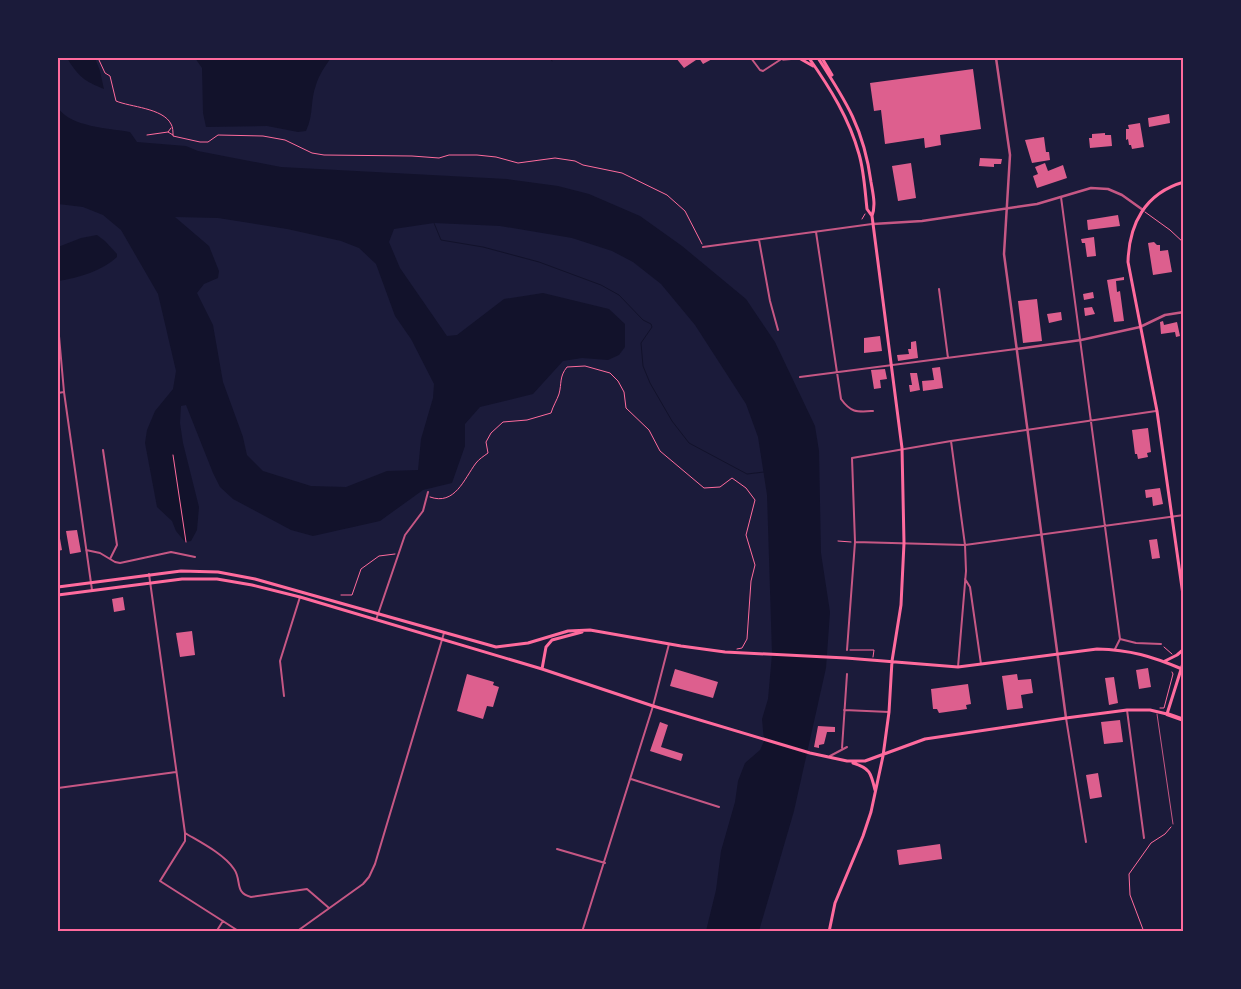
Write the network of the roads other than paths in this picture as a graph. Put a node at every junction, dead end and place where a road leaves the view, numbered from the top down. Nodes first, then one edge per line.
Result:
1 (751, 58) edge
2 (784, 58) edge
3 (809, 58) edge
4 (818, 58) edge
5 (822, 58) edge
6 (996, 58) edge
7 (816, 68) junction
8 (844, 98) junction
9 (1184, 182) edge
10 (1061, 197) junction
11 (1007, 209) junction
12 (1143, 210) junction
13 (872, 216) junction
14 (873, 224) junction
15 (816, 232) junction
16 (759, 240) junction
17 (703, 247) road end
18 (938, 289) dead end
19 (59, 307) dead end
20 (1184, 312) edge
21 (1140, 326) junction
22 (778, 330) dead end
23 (1081, 340) junction
24 (1017, 349) junction
25 (948, 358) junction
26 (892, 366) junction
27 (837, 372) junction
28 (800, 377) dead end
29 (64, 392) junction
30 (58, 393) edge
31 (873, 411) dead end
32 (1157, 411) junction
33 (1091, 420) junction
34 (1028, 430) junction
35 (951, 440) junction
36 (902, 448) junction
37 (103, 450) dead end
38 (428, 492) dead end
39 (1184, 515) edge
40 (1172, 517) junction
41 (1106, 526) junction
42 (1041, 534) junction
43 (855, 542) junction
44 (904, 543) junction
45 (965, 545) junction
46 (86, 550) junction
47 (195, 556) dead end
48 (110, 559) junction
49 (149, 574) junction
50 (965, 579) junction
51 (91, 582) junction
52 (150, 582) junction
53 (1182, 586) edge
54 (58, 587) edge
55 (92, 590) junction
56 (58, 595) edge
57 (300, 597) junction
58 (1184, 602) edge
59 (379, 613) junction
60 (376, 620) junction
61 (590, 630) junction
62 (444, 633) junction
63 (1120, 639) junction
64 (442, 640) junction
65 (669, 644) junction
66 (1161, 644) road end
67 (847, 650) road end
68 (1116, 650) junction
69 (1184, 650) edge
70 (1057, 654) junction
71 (1184, 660) edge
72 (1164, 661) junction
73 (892, 662) junction
74 (981, 664) junction
75 (958, 667) junction
76 (542, 668) junction
77 (1183, 669) edge
78 (847, 674) dead end
79 (284, 696) dead end
80 (653, 706) junction
81 (844, 710) junction
82 (1127, 710) junction
83 (888, 712) junction
84 (1156, 712) junction
85 (1167, 714) junction
86 (1066, 718) junction
87 (1184, 720) edge
88 (847, 747) dead end
89 (842, 748) junction
90 (883, 756) junction
91 (829, 757) junction
92 (847, 761) junction
93 (176, 772) junction
94 (631, 779) junction
95 (58, 788) edge
96 (875, 790) junction
97 (719, 807) dead end
98 (1174, 824) road end
99 (185, 833) junction
100 (1144, 838) dead end
101 (1086, 842) dead end
102 (557, 849) dead end
103 (604, 863) junction
104 (329, 908) junction
105 (223, 921) junction
106 (299, 931) edge
107 (216, 932) edge
108 (240, 932) edge
109 (582, 932) edge
110 (829, 932) edge

1 - 2 street
2 - 7 main road
3 - 7 main road
4 - 8 main road
5 - 8 main road
6 - 11 street
7 - 13 main road
8 - 13 main road
9 - 12 main road
10 - 11 street
10 - 12 street
10 - 23 street
11 - 14 street
11 - 24 street
12 - 21 main road
13 - 14 main road
14 - 15 street
14 - 26 main road
15 - 16 street
15 - 27 street
16 - 17 street
16 - 22 street
18 - 25 street
19 - 29 street
20 - 21 street
21 - 23 street
21 - 32 main road
23 - 24 street
23 - 33 street
24 - 25 street
24 - 34 street
25 - 26 street
26 - 27 street
26 - 36 main road
27 - 28 street
27 - 31 street
29 - 30 street
29 - 46 street
32 - 33 street
32 - 40 main road
33 - 34 street
33 - 41 street
34 - 35 street
34 - 42 street
35 - 36 street
35 - 45 street
36 - 43 street
36 - 44 main road
37 - 48 street
38 - 59 street
39 - 40 street
40 - 41 street
40 - 53 main road
41 - 42 street
41 - 63 street
42 - 45 street
42 - 70 street
43 - 44 street
43 - 67 street
44 - 45 street
44 - 73 main road
45 - 50 street
46 - 48 street
46 - 51 street
47 - 48 street
49 - 51 main road
49 - 52 street
49 - 59 main road
50 - 74 street
50 - 75 street
51 - 54 main road
51 - 55 street
52 - 55 main road
52 - 57 main road
52 - 93 street
53 - 58 main road
55 - 56 main road
57 - 60 main road
57 - 79 street
59 - 60 street
59 - 62 main road
60 - 64 main road
61 - 62 main road
61 - 65 main road
61 - 76 main road
62 - 64 street
63 - 66 street
63 - 68 street
64 - 76 main road
64 - 104 street
65 - 73 main road
65 - 80 street
68 - 70 main road
68 - 72 main road
69 - 72 main road
70 - 74 main road
70 - 86 street
71 - 77 main road
72 - 77 main road
73 - 75 main road
73 - 83 main road
74 - 75 main road
76 - 80 main road
77 - 85 main road
78 - 81 street
80 - 91 main road
80 - 94 street
81 - 83 street
81 - 89 street
82 - 84 main road
82 - 86 main road
82 - 100 street
83 - 90 main road
84 - 85 main road
84 - 98 lane
85 - 87 highway
86 - 90 main road
86 - 101 street
88 - 89 street
89 - 91 street
90 - 92 main road
90 - 96 main road
91 - 92 main road
92 - 96 main road
93 - 95 street
93 - 99 street
94 - 97 street
94 - 103 street
96 - 110 main road
99 - 104 street
99 - 105 street
102 - 103 street
103 - 109 street
104 - 106 street
105 - 107 street
105 - 108 street

